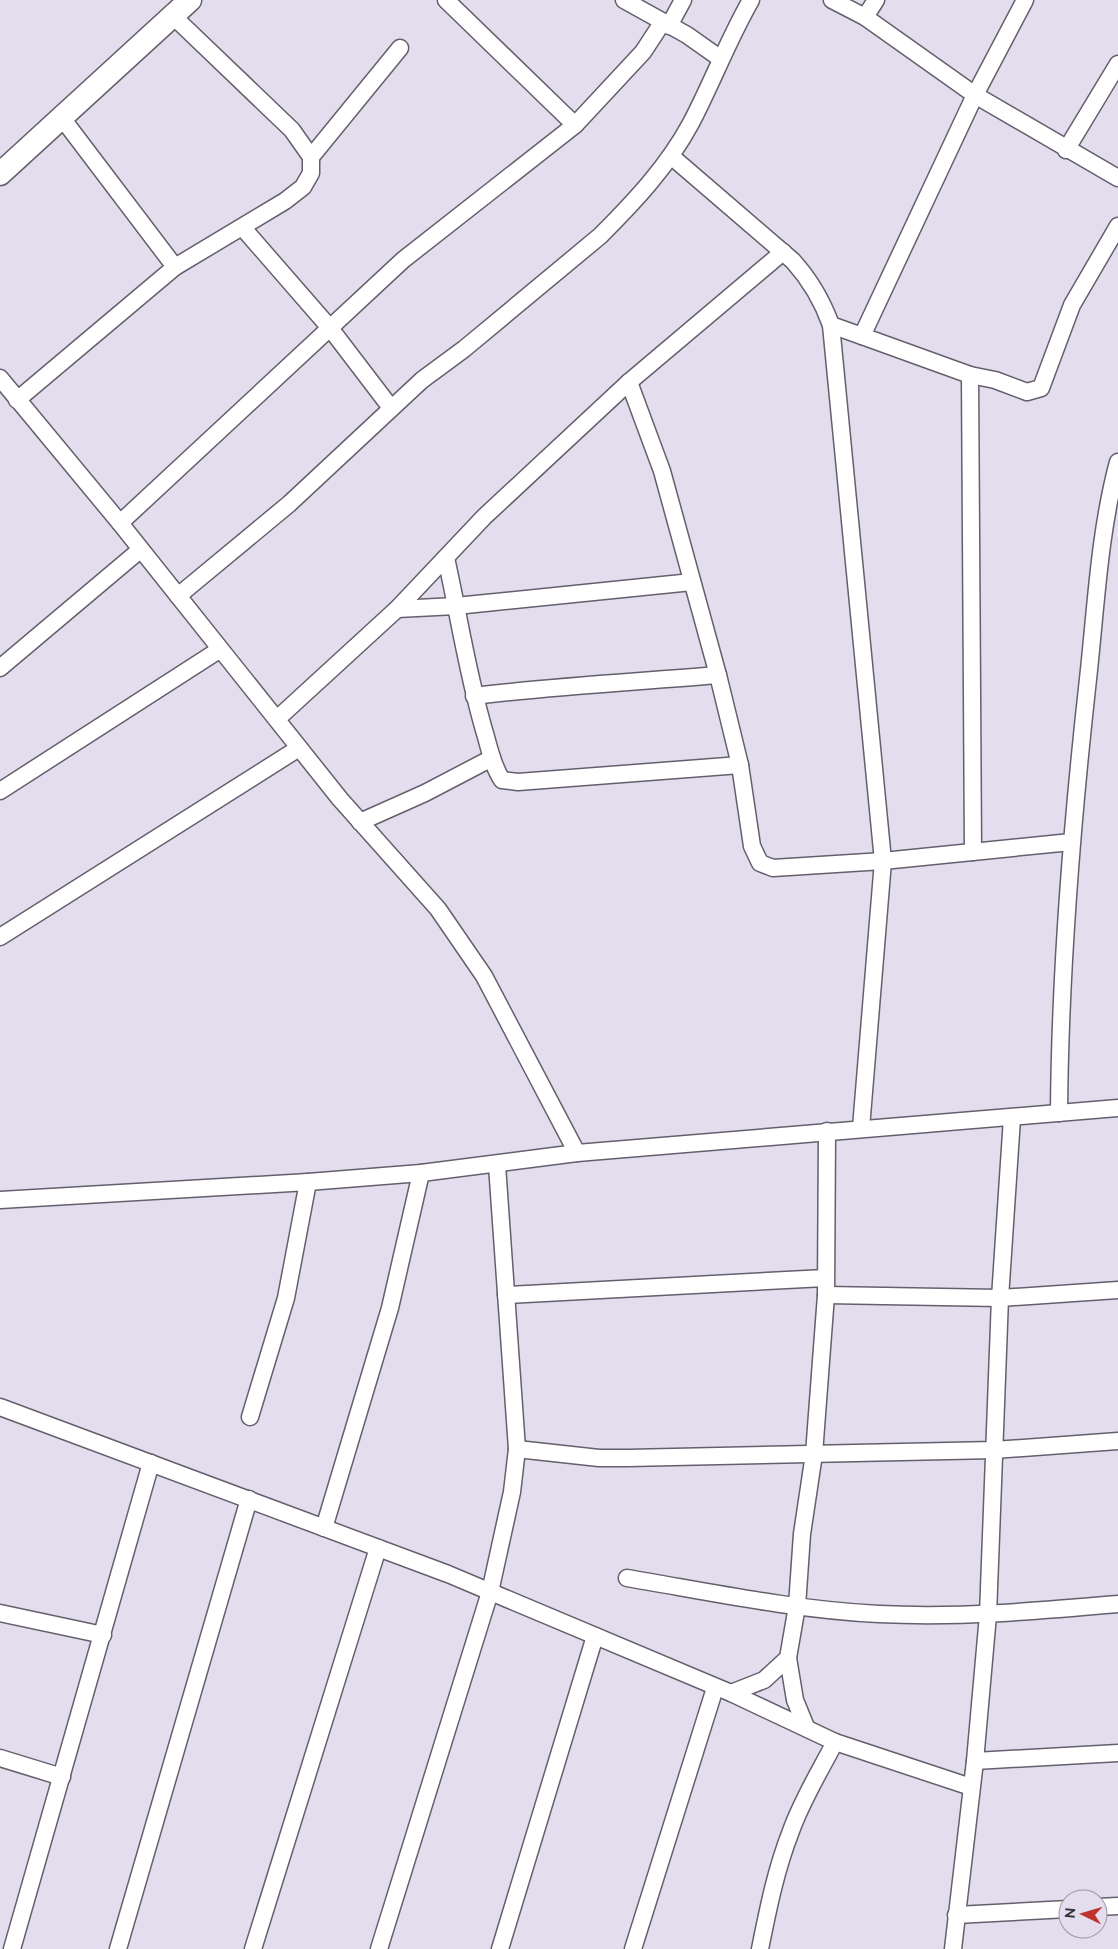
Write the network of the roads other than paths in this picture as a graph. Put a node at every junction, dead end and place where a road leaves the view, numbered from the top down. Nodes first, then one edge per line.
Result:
1 (190, 0) edge
2 (446, 0) edge
3 (624, 0) edge
4 (683, 0) edge
5 (751, 0) edge
6 (832, 0) edge
7 (876, 0) edge
8 (1025, 0) edge
9 (172, 16) junction
10 (865, 18) junction
11 (666, 24) junction
12 (400, 48) dead end
13 (721, 59) junction
14 (1118, 64) edge
15 (975, 95) junction
16 (62, 118) junction
17 (575, 124) junction
18 (1066, 150) junction
19 (671, 156) junction
20 (311, 157) junction
21 (0, 174) edge
22 (1118, 178) edge
23 (1118, 226) edge
24 (243, 228) junction
25 (783, 252) junction
26 (175, 267) junction
27 (831, 325) junction
28 (330, 328) junction
29 (862, 336) junction
30 (970, 375) junction
31 (0, 378) edge
32 (629, 382) junction
33 (17, 400) junction
34 (391, 408) junction
35 (1118, 462) edge
36 (120, 523) junction
37 (140, 550) junction
38 (446, 558) junction
39 (692, 582) junction
40 (178, 596) junction
41 (456, 606) junction
42 (397, 609) junction
43 (219, 650) junction
44 (0, 668) edge
45 (718, 674) junction
46 (474, 696) junction
47 (277, 719) junction
48 (299, 748) junction
49 (492, 758) junction
50 (740, 765) junction
51 (0, 791) edge
52 (360, 822) junction
53 (1071, 842) junction
54 (973, 852) junction
55 (883, 861) junction
56 (0, 937) edge
57 (1118, 1108) edge
58 (1059, 1113) junction
59 (1012, 1118) junction
60 (861, 1128) junction
61 (827, 1130) junction
62 (577, 1153) junction
63 (498, 1164) junction
64 (421, 1173) junction
65 (308, 1182) junction
66 (0, 1200) edge
67 (826, 1278) junction
68 (1118, 1290) edge
69 (506, 1295) junction
70 (826, 1296) junction
71 (1000, 1298) junction
72 (0, 1407) edge
73 (250, 1417) dead end
74 (1118, 1441) edge
75 (517, 1449) junction
76 (994, 1450) junction
77 (814, 1454) junction
78 (151, 1463) junction
79 (249, 1500) junction
80 (324, 1528) junction
81 (378, 1548) junction
82 (627, 1578) dead end
83 (490, 1592) junction
84 (1118, 1604) edge
85 (797, 1606) junction
86 (0, 1613) edge
87 (988, 1615) junction
88 (103, 1635) junction
89 (595, 1636) junction
90 (788, 1658) junction
91 (715, 1688) junction
92 (731, 1693) junction
93 (806, 1727) junction
94 (835, 1742) junction
95 (1118, 1753) edge
96 (0, 1758) edge
97 (975, 1762) junction
98 (62, 1777) junction
99 (971, 1787) junction
100 (1058, 1910) edge
101 (956, 1915) junction
102 (12, 1949) edge
103 (118, 1949) edge
104 (253, 1949) edge
105 (380, 1949) edge
106 (500, 1949) edge
107 (633, 1949) edge
108 (760, 1949) edge
109 (953, 1949) edge

1 - 9 street
2 - 17 street
3 - 11 street
4 - 11 street
5 - 13 street
6 - 10 street
7 - 10 street
8 - 15 street
9 - 16 street
9 - 20 street
10 - 15 street
11 - 13 street
11 - 17 street
12 - 20 street
13 - 19 street
14 - 18 street
15 - 18 street
15 - 29 street
16 - 21 street
16 - 26 street
17 - 28 street
18 - 22 street
19 - 25 street
19 - 34 street
20 - 24 street
23 - 30 street
24 - 26 street
24 - 28 street
25 - 27 street
25 - 32 street
26 - 33 street
27 - 29 street
27 - 55 street
28 - 34 street
28 - 36 street
29 - 30 street
30 - 54 street
31 - 33 street
32 - 38 street
32 - 39 street
33 - 36 street
34 - 40 street
35 - 53 street
36 - 37 street
37 - 40 street
37 - 44 street
38 - 41 street
38 - 42 street
39 - 41 street
39 - 45 street
40 - 43 street
41 - 42 street
41 - 46 street
42 - 47 street
43 - 47 street
43 - 51 street
45 - 46 street
45 - 50 street
46 - 49 street
47 - 48 street
48 - 52 street
48 - 56 street
49 - 50 street
49 - 52 street
50 - 55 street
52 - 62 street
53 - 54 street
53 - 58 street
54 - 55 street
55 - 60 street
57 - 58 street
58 - 59 street
59 - 60 street
59 - 71 street
60 - 61 street
61 - 62 street
61 - 67 street
62 - 63 street
63 - 64 street
63 - 69 street
64 - 65 street
64 - 80 street
65 - 66 street
65 - 73 street
67 - 69 street
67 - 70 street
68 - 71 street
69 - 75 street
70 - 71 street
70 - 77 street
71 - 76 street
72 - 78 street
74 - 76 street
75 - 77 street
75 - 83 street
76 - 77 street
76 - 87 street
77 - 85 street
78 - 79 street
78 - 88 street
79 - 80 street
79 - 103 street
80 - 81 street
81 - 83 street
81 - 104 street
82 - 85 street
83 - 89 street
83 - 105 street
84 - 87 street
85 - 87 street
85 - 90 street
86 - 88 street
87 - 97 street
88 - 98 street
89 - 91 street
89 - 106 street
90 - 92 street
90 - 93 street
91 - 92 street
91 - 107 street
92 - 93 street
93 - 94 street
94 - 99 street
94 - 108 street
95 - 97 street
96 - 98 street
97 - 99 street
98 - 102 street
99 - 101 street
100 - 101 street
101 - 109 street

